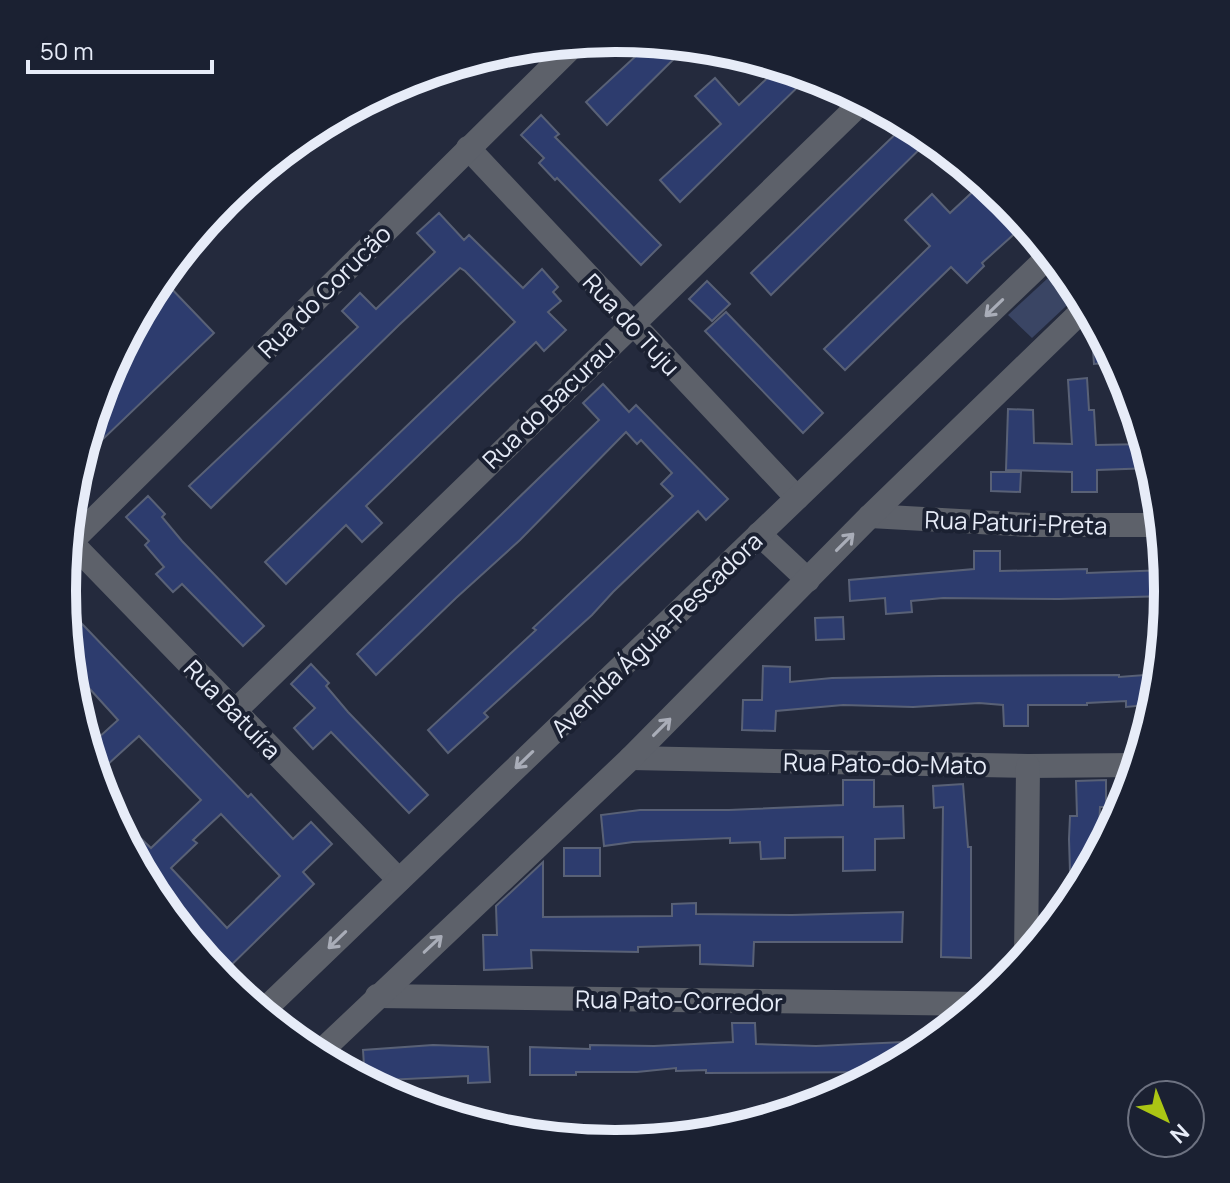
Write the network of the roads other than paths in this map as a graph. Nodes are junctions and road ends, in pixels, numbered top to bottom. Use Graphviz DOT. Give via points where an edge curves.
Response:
graph roads {
  1 [pos="564,55"];
  2 [pos="855,109"];
  3 [pos="468,148"];
  4 [pos="1042,262"];
  5 [pos="1078,315"];
  6 [pos="631,324"];
  7 [pos="797,498"];
  8 [pos="870,516"];
  9 [pos="1150,525"];
  10 [pos="79,529"];
  11 [pos="759,534"];
  12 [pos="78,548"];
  13 [pos="808,580"];
  14 [pos="235,711"];
  15 [pos="631,758"];
  16 [pos="1126,765"];
  17 [pos="1028,766"];
  18 [pos="399,880"];
  19 [pos="1026,941"];
  20 [pos="377,996"];
  21 [pos="963,1004"];
  22 [pos="269,1005"];
  23 [pos="326,1047"];
  1 -- 3 [label="street, Rua do Corucão"];
  2 -- 6 [label="street, Rua do Bacurau"];
  3 -- 6 [label="street, Rua do Tuju"];
  3 -- 10 [label="street, Rua do Corucão"];
  4 -- 7 [label="street, Avenida Águia-Pescadora, one-way"];
  5 -- 8 [label="street"];
  6 -- 7 [label="street, Rua do Tuju"];
  6 -- 14 [label="street, Rua do Bacurau"];
  7 -- 11 [label="street, Avenida Águia-Pescadora"];
  8 -- 9 [label="street, Rua Paturi-Preta"];
  13 -- 8 [label="street, one-way"];
  11 -- 13 [label="street"];
  11 -- 18 [label="street, Avenida Águia-Pescadora, one-way"];
  12 -- 14 [label="street, Rua Batuíra"];
  15 -- 13 [label="street, one-way"];
  14 -- 18 [label="street, Rua Batuíra"];
  15 -- 17 [label="street, Rua Pato-do-Mato"];
  20 -- 15 [label="street, one-way"];
  16 -- 17 [label="street, Rua Pato-do-Mato"];
  17 -- 19 [label="street"];
  18 -- 22 [label="street, Avenida Águia-Pescadora, one-way"];
  20 -- 21 [label="street, Rua Pato-Corredor"];
  20 -- 23 [label="street"];
}
